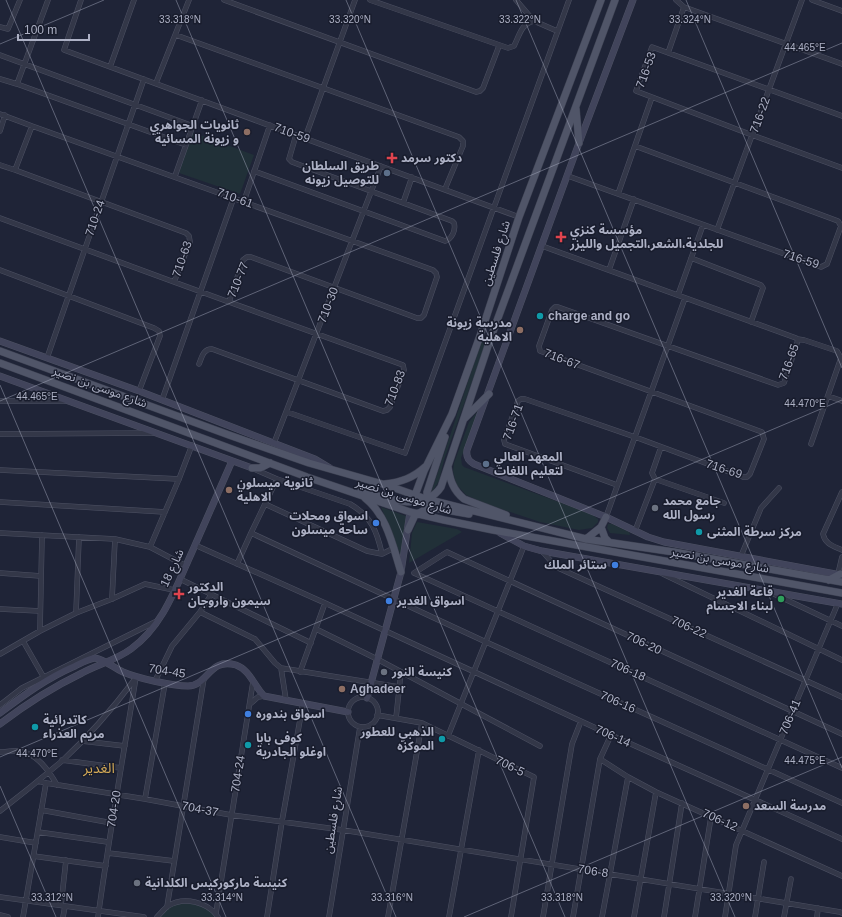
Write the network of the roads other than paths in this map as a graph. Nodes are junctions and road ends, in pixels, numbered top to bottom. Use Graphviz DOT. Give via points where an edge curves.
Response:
graph roads {
  1 [pos="20,0"];
  2 [pos="48,0"];
  3 [pos="81,0"];
  4 [pos="134,0"];
  5 [pos="189,0"];
  6 [pos="224,0"];
  7 [pos="355,0"];
  8 [pos="370,0"];
  9 [pos="516,0"];
  10 [pos="569,0"];
  11 [pos="633,0"];
  12 [pos="676,0"];
  13 [pos="802,0"];
  14 [pos="812,0"];
  15 [pos="601,1"];
  16 [pos="614,3"];
  17 [pos="684,7"];
  18 [pos="842,11"];
  19 [pos="534,21"];
  20 [pos="0,26"];
  21 [pos="557,31"];
  22 [pos="176,34"];
  23 [pos="340,42"];
  24 [pos="786,44"];
  25 [pos="499,46"];
  26 [pos="668,53"];
  27 [pos="0,55"];
  28 [pos="25,64"];
  29 [pos="842,64"];
  30 [pos="110,67"];
  31 [pos="0,79"];
  32 [pos="144,79"];
  33 [pos="156,83"];
  34 [pos="17,84"];
  35 [pos="324,88"];
  36 [pos="769,90"];
  37 [pos="652,97"];
  38 [pos="202,100"];
  39 [pos="135,105"];
  40 [pos="576,107"];
  41 [pos="2,114"];
  42 [pos="842,116"];
  43 [pos="128,124"];
  44 [pos="270,125"];
  45 [pos="32,126"];
  46 [pos="193,126"];
  47 [pos="0,131"];
  48 [pos="296,135"];
  49 [pos="752,136"];
  50 [pos="305,138"];
  51 [pos="579,143"];
  52 [pos="186,145"];
  53 [pos="635,146"];
  54 [pos="118,155"];
  55 [pos="0,165"];
  56 [pos="381,166"];
  57 [pos="842,168"];
  58 [pos="14,170"];
  59 [pos="254,171"];
  60 [pos="175,176"];
  61 [pos="568,176"];
  62 [pos="412,177"];
  63 [pos="734,183"];
  64 [pos="445,189"];
  65 [pos="372,191"];
  66 [pos="618,194"];
  67 [pos="234,197"];
  68 [pos="634,199"];
  69 [pos="244,201"];
  70 [pos="101,202"];
  71 [pos="403,203"];
  72 [pos="494,207"];
  73 [pos="363,212"];
  74 [pos="519,217"];
  75 [pos="0,218"];
  76 [pos="703,224"];
  77 [pos="717,230"];
  78 [pos="352,241"];
  79 [pos="542,246"];
  80 [pos="85,248"];
  81 [pos="691,258"];
  82 [pos="0,270"];
  83 [pos="609,270"];
  84 [pos="174,282"];
  85 [pos="334,288"];
  86 [pos="200,291"];
  87 [pos="678,295"];
  88 [pos="68,296"];
  89 [pos="685,298"];
  90 [pos="229,302"];
  91 [pos="751,322"];
  92 [pos="481,333"];
  93 [pos="316,334"];
  94 [pos="491,337"];
  95 [pos="797,339"];
  96 [pos="0,341"];
  97 [pos="667,346"];
  98 [pos="0,351"];
  99 [pos="841,354"];
  100 [pos="47,358"];
  101 [pos="0,363"];
  102 [pos="199,364"];
  103 [pos="0,376"];
  104 [pos="299,380"];
  105 [pos="139,391"];
  106 [pos="651,392"];
  107 [pos="489,394"];
  108 [pos="828,396"];
  109 [pos="162,400"];
  110 [pos="0,401"];
  111 [pos="71,401"];
  112 [pos="842,401"];
  113 [pos="286,412"];
  114 [pos="452,414"];
  115 [pos="462,420"];
  116 [pos="157,433"];
  117 [pos="0,434"];
  118 [pos="635,437"];
  119 [pos="274,443"];
  120 [pos="811,444"];
  121 [pos="192,445"];
  122 [pos="661,447"];
  123 [pos="232,460"];
  124 [pos="270,463"];
  125 [pos="447,464"];
  126 [pos="426,466"];
  127 [pos="252,468"];
  128 [pos="0,470"];
  129 [pos="335,470"];
  130 [pos="307,477"];
  131 [pos="655,478"];
  132 [pos="179,479"];
  133 [pos="277,479"];
  134 [pos="383,484"];
  135 [pos="617,485"];
  136 [pos="779,488"];
  137 [pos="842,492"];
  138 [pos="360,495"];
  139 [pos="414,498"];
  140 [pos="426,499"];
  141 [pos="0,502"];
  142 [pos="724,503"];
  143 [pos="265,504"];
  144 [pos="429,508"];
  145 [pos="165,512"];
  146 [pos="414,513"];
  147 [pos="606,517"];
  148 [pos="444,520"];
  149 [pos="534,525"];
  150 [pos="601,527"];
  151 [pos="408,530"];
  152 [pos="493,530"];
  153 [pos="635,531"];
  154 [pos="0,533"];
  155 [pos="251,533"];
  156 [pos="42,535"];
  157 [pos="79,536"];
  158 [pos="116,539"];
  159 [pos="586,539"];
  160 [pos="609,542"];
  161 [pos="195,545"];
  162 [pos="524,546"];
  163 [pos="150,547"];
  164 [pos="394,548"];
  165 [pos="842,550"];
  166 [pos="542,551"];
  167 [pos="382,554"];
  168 [pos="741,556"];
  169 [pos="842,557"];
  170 [pos="237,564"];
  171 [pos="186,566"];
  172 [pos="656,571"];
  173 [pos="401,572"];
  174 [pos="0,573"];
  175 [pos="414,573"];
  176 [pos="840,574"];
  177 [pos="41,576"];
  178 [pos="180,579"];
  179 [pos="829,580"];
  180 [pos="510,582"];
  181 [pos="842,582"];
  182 [pos="174,590"];
  183 [pos="769,591"];
  184 [pos="842,593"];
  185 [pos="211,595"];
  186 [pos="112,599"];
  187 [pos="394,599"];
  188 [pos="325,603"];
  189 [pos="840,603"];
  190 [pos="0,609"];
  191 [pos="40,611"];
  192 [pos="498,611"];
  193 [pos="200,612"];
  194 [pos="76,613"];
  195 [pos="159,620"];
  196 [pos="830,621"];
  197 [pos="842,626"];
  198 [pos="316,629"];
  199 [pos="40,631"];
  200 [pos="386,632"];
  201 [pos="23,641"];
  202 [pos="486,642"];
  203 [pos="311,643"];
  204 [pos="818,649"];
  205 [pos="0,654"];
  206 [pos="377,659"];
  207 [pos="842,660"];
  208 [pos="106,663"];
  209 [pos="281,668"];
  210 [pos="300,672"];
  211 [pos="401,672"];
  212 [pos="474,672"];
  213 [pos="43,676"];
  214 [pos="136,677"];
  215 [pos="204,678"];
  216 [pos="806,680"];
  217 [pos="155,681"];
  218 [pos="253,682"];
  219 [pos="165,683"];
  220 [pos="371,683"];
  221 [pos="34,685"];
  222 [pos="399,687"];
  223 [pos="264,696"];
  224 [pos="842,697"];
  225 [pos="367,698"];
  226 [pos="286,700"];
  227 [pos="303,703"];
  228 [pos="250,704"];
  229 [pos="461,704"];
  230 [pos="0,705"];
  231 [pos="793,710"];
  232 [pos="348,712"];
  233 [pos="0,713"];
  234 [pos="377,715"];
  235 [pos="396,718"];
  236 [pos="581,721"];
  237 [pos="422,723"];
  238 [pos="0,724"];
  239 [pos="360,727"];
  240 [pos="842,734"];
  241 [pos="612,735"];
  242 [pos="448,736"];
  243 [pos="780,739"];
  244 [pos="82,741"];
  245 [pos="125,746"];
  246 [pos="540,746"];
  247 [pos="478,750"];
  248 [pos="0,752"];
  249 [pos="600,759"];
  250 [pos="62,760"];
  251 [pos="121,768"];
  252 [pos="842,768"];
  253 [pos="768,769"];
  254 [pos="49,771"];
  255 [pos="628,777"];
  256 [pos="38,781"];
  257 [pos="46,783"];
  258 [pos="57,785"];
  259 [pos="656,792"];
  260 [pos="116,794"];
  261 [pos="146,799"];
  262 [pos="755,800"];
  263 [pos="842,803"];
  264 [pos="682,804"];
  265 [pos="184,806"];
  266 [pos="41,810"];
  267 [pos="0,811"];
  268 [pos="231,815"];
  269 [pos="711,817"];
  270 [pos="282,821"];
  271 [pos="112,823"];
  272 [pos="343,830"];
  273 [pos="742,830"];
  274 [pos="38,832"];
  275 [pos="0,836"];
  276 [pos="402,839"];
  277 [pos="842,839"];
  278 [pos="108,842"];
  279 [pos="36,843"];
  280 [pos="461,849"];
  281 [pos="108,853"];
  282 [pos="33,856"];
  283 [pos="521,859"];
  284 [pos="66,860"];
  285 [pos="174,861"];
  286 [pos="764,862"];
  287 [pos="552,864"];
  288 [pos="106,866"];
  289 [pos="582,869"];
  290 [pos="610,874"];
  291 [pos="842,876"];
  292 [pos="640,879"];
  293 [pos="791,879"];
  294 [pos="669,883"];
  295 [pos="700,888"];
  296 [pos="728,893"];
  297 [pos="0,897"];
  298 [pos="758,898"];
  299 [pos="26,900"];
  300 [pos="787,903"];
  301 [pos="63,906"];
  302 [pos="167,907"];
  303 [pos="818,908"];
  304 [pos="99,910"];
  305 [pos="842,913"];
  306 [pos="0,915"];
  307 [pos="217,915"];
  308 [pos="8,917"];
  309 [pos="23,917"];
  310 [pos="63,917"];
  311 [pos="98,917"];
  312 [pos="144,917"];
  313 [pos="157,917"];
  314 [pos="267,917"];
  315 [pos="329,917"];
  316 [pos="388,917"];
  317 [pos="450,917"];
  318 [pos="511,917"];
  319 [pos="543,917"];
  320 [pos="573,917"];
  321 [pos="602,917"];
  322 [pos="634,917"];
  323 [pos="664,917"];
  324 [pos="695,917"];
  325 [pos="725,917"];
  326 [pos="755,917"];
  327 [pos="784,917"];
  328 [pos="817,917"];
  1 -- 20 [label="street" via="8,30"];
  2 -- 28 [label="street"];
  3 -- 30 [label="street, 710-59" via="64,50"];
  4 -- 30 [label="street"];
  5 -- 22 [label="street"];
  6 -- 23 [label="street"];
  7 -- 23 [label="street"];
  8 -- 25 [label="street"];
  9 -- 19 [label="street"];
  10 -- 21 [label="street"];
  11 -- 51 [label="street"];
  12 -- 17 [label="street"];
  13 -- 24 [label="street, 716-22"];
  14 -- 18 [label="street"];
  15 -- 16 [label="main road"];
  15 -- 74 [label="main road, شارع فلسطين"];
  16 -- 40 [label="main road, شارع فلسطين"];
  17 -- 24 [label="street"];
  17 -- 26 [label="street"];
  19 -- 21 [label="street"];
  19 -- 25 [label="street" via="524,26 514,46"];
  21 -- 72 [label="street"];
  22 -- 33 [label="street"];
  22 -- 35 [label="street"];
  23 -- 25 [label="street" via="476,92 483,88"];
  23 -- 35 [label="street"];
  24 -- 29 [label="street"];
  24 -- 36 [label="street, 716-22"];
  26 -- 36 [label="street, 716-53"];
  26 -- 37 [label="street, 716-53" via="652,47 636,90"];
  27 -- 28 [label="street"];
  28 -- 34 [label="street"];
  28 -- 39 [label="street"];
  30 -- 32 [label="street, 710-59"];
  31 -- 34 [label="street"];
  32 -- 33 [label="street, 710-59"];
  32 -- 39 [label="street, 710-24"];
  33 -- 38 [label="street, 710-59"];
  34 -- 43 [label="street"];
  35 -- 50 [label="street"];
  35 -- 64 [label="street" via="459,137 463,141 463,146"];
  36 -- 42 [label="street, 716-53"];
  36 -- 49 [label="street, 716-22"];
  37 -- 49 [label="street, 716-53"];
  37 -- 53 [label="street"];
  38 -- 44 [label="street, 710-59"];
  38 -- 46 [label="street"];
  39 -- 43 [label="street, 710-24"];
  39 -- 46 [label="street"];
  40 -- 51 [label="main road"];
  40 -- 94 [label="main road, شارع فلسطين"];
  41 -- 45 [label="street, 710-61"];
  41 -- 47 [label="street"];
  43 -- 52 [label="street"];
  43 -- 54 [label="street, 710-24"];
  44 -- 48 [label="street, 710-59"];
  44 -- 59 [label="street"];
  45 -- 54 [label="street, 710-61"];
  45 -- 58 [label="street"];
  46 -- 52 [label="street"];
  48 -- 50 [label="street, 710-59"];
  48 -- 65 [label="street" via="289,159 292,162"];
  49 -- 57 [label="street, 716-53"];
  49 -- 63 [label="street, 716-22"];
  50 -- 56 [label="street, 710-59"];
  51 -- 61 [label="street"];
  52 -- 60 [label="street"];
  53 -- 63 [label="street"];
  53 -- 66 [label="street"];
  54 -- 60 [label="street, 710-61"];
  54 -- 70 [label="street, 710-24"];
  55 -- 58 [label="street"];
  56 -- 62 [label="street, 710-59"];
  56 -- 65 [label="street, 710-30"];
  58 -- 70 [label="street"];
  59 -- 69 [label="street"];
  59 -- 73 [label="street"];
  60 -- 67 [label="street, 710-61"];
  61 -- 66 [label="street"];
  61 -- 79 [label="street"];
  62 -- 64 [label="street, 710-59"];
  62 -- 71 [label="street"];
  63 -- 77 [label="street, 716-22"];
  63 -- 77 [label="street, 716-59" via="838,221 841,226 827,264 821,267"];
  64 -- 72 [label="street, 710-59"];
  65 -- 71 [label="street"];
  65 -- 73 [label="street, 710-30"];
  66 -- 68 [label="street"];
  67 -- 69 [label="street, 710-61"];
  67 -- 86 [label="street"];
  68 -- 76 [label="street"];
  68 -- 83 [label="street"];
  69 -- 78 [label="street, 710-61"];
  70 -- 80 [label="street, 710-24"];
  70 -- 84 [label="street, 710-63" via="189,236 190,242"];
  71 -- 73 [label="street" via="452,221 455,227 452,236 448,241 444,241"];
  72 -- 74 [label="street, 710-59"];
  72 -- 113 [label="street" via="405,453"];
  73 -- 78 [label="street, 710-30"];
  74 -- 92 [label="main road, شارع فلسطين"];
  75 -- 80 [label="street, 710-63"];
  76 -- 77 [label="street"];
  76 -- 81 [label="street"];
  78 -- 85 [label="street, 710-30"];
  78 -- 85 [label="street, 710-61" via="436,273 437,278 424,314 417,318"];
  79 -- 83 [label="street, 716-65"];
  79 -- 107 [label="street"];
  80 -- 84 [label="street, 710-63"];
  80 -- 88 [label="street, 710-24"];
  81 -- 87 [label="street"];
  81 -- 91 [label="street" via="761,284 763,288"];
  82 -- 88 [label="street"];
  83 -- 87 [label="street, 716-65"];
  84 -- 86 [label="street"];
  85 -- 90 [label="street, 710-77" via="247,257 243,260"];
  85 -- 93 [label="street, 710-30"];
  86 -- 90 [label="street"];
  86 -- 109 [label="street"];
  87 -- 89 [label="street, 716-65"];
  88 -- 100 [label="street, 710-24"];
  88 -- 105 [label="street" via="158,331 160,336"];
  89 -- 91 [label="street, 716-65"];
  89 -- 97 [label="street"];
  90 -- 93 [label="street, 710-77"];
  91 -- 95 [label="street, 716-65"];
  92 -- 94 [label="main road"];
  92 -- 114 [label="main road, شارع فلسطين"];
  93 -- 104 [label="street, 710-30"];
  93 -- 104 [label="street, 710-83" via="404,365 404,370 390,407 383,411"];
  94 -- 115 [label="main road, شارع فلسطين"];
  95 -- 97 [label="street, 716-65" via="784,383 778,385"];
  95 -- 99 [label="street"];
  96 -- 100 [label="street"];
  97 -- 106 [label="street"];
  97 -- 106 [label="street, 716-67" via="558,307 552,310 539,346 540,351"];
  98 -- 129 [label="main road, شارع موسى بن نصير" via="229,435"];
  99 -- 108 [label="street" via="841,362"];
  100 -- 105 [label="street"];
  101 -- 124 [label="main road, شارع موسى بن نصير"];
  102 -- 104 [label="street" via="204,351 212,349"];
  103 -- 111 [label="street"];
  104 -- 113 [label="street, 710-30"];
  105 -- 109 [label="street"];
  106 -- 118 [label="street"];
  106 -- 122 [label="street, 716-69" via="762,432 764,439 747,477"];
  107 -- 115 [label="main road"];
  107 -- 147 [label="street" via="467,450 468,460"];
  108 -- 112 [label="street"];
  108 -- 120 [label="street"];
  109 -- 119 [label="street"];
  110 -- 111 [label="street"];
  111 -- 116 [label="street"];
  113 -- 119 [label="street, 710-30"];
  114 -- 126 [label="main road, شارع فلسطين"];
  114 -- 140 [label="main road"];
  115 -- 125 [label="main road, شارع فلسطين"];
  116 -- 117 [label="street"];
  116 -- 121 [label="street"];
  118 -- 122 [label="street, 716-69"];
  118 -- 135 [label="street"];
  118 -- 135 [label="street, 716-71" via="525,399 518,401 504,440 505,444"];
  119 -- 129 [label="street"];
  121 -- 123 [label="street"];
  121 -- 132 [label="street"];
  122 -- 131 [label="street" via="652,473"];
  123 -- 127 [label="street"];
  123 -- 161 [label="street, شارع 18"];
  124 -- 127 [label="main road" via="260,468"];
  124 -- 130 [label="main road, شارع موسى بن نصير"];
  125 -- 140 [label="main road, شارع فلسطين" via="441,487 433,496"];
  125 -- 149 [label="main road" via="452,483 464,499"];
  126 -- 134 [label="main road" via="406,479"];
  126 -- 139 [label="main road, شارع فلسطين"];
  127 -- 133 [label="street"];
  128 -- 132 [label="street"];
  129 -- 134 [label="main road, شارع موسى بن نصير"];
  130 -- 138 [label="main road, شارع موسى بن نصير"];
  130 -- 139 [label="main road" via="404,501"];
  131 -- 142 [label="street"];
  131 -- 153 [label="street"];
  132 -- 145 [label="street"];
  133 -- 143 [label="street"];
  133 -- 167 [label="street" via="350,504 360,510 378,537"];
  134 -- 139 [label="main road, شارع موسى بن نصير"];
  135 -- 147 [label="street"];
  136 -- 168 [label="street" via="761,508"];
  137 -- 165 [label="street" via="823,534 828,544"];
  138 -- 146 [label="main road, شارع موسى بن نصير"];
  138 -- 164 [label="main road" via="375,506"];
  139 -- 140 [label="main road, شارع موسى بن نصير"];
  139 -- 146 [label="main road, شارع فلسطين"];
  140 -- 144 [label="main road"];
  140 -- 149 [label="main road, شارع موسى بن نصير"];
  141 -- 145 [label="street"];
  143 -- 155 [label="street"];
  143 -- 167 [label="street" via="367,551"];
  144 -- 146 [label="main road"];
  144 -- 148 [label="main road"];
  144 -- 149 [label="main road"];
  145 -- 163 [label="street"];
  146 -- 148 [label="main road, شارع موسى بن نصير"];
  146 -- 151 [label="main road"];
  147 -- 150 [label="main road"];
  147 -- 153 [label="street"];
  148 -- 152 [label="main road, شارع موسى بن نصير"];
  149 -- 159 [label="main road, شارع موسى بن نصير"];
  150 -- 159 [label="main road"];
  150 -- 160 [label="main road"];
  151 -- 173 [label="street"];
  152 -- 162 [label="street"];
  152 -- 184 [label="main road, شارع موسى بن نصير"];
  153 -- 168 [label="street" via="664,542"];
  154 -- 156 [label="street"];
  155 -- 170 [label="street"];
  155 -- 187 [label="street, 706-16"];
  156 -- 157 [label="street"];
  156 -- 177 [label="street"];
  157 -- 158 [label="street"];
  157 -- 194 [label="street"];
  158 -- 163 [label="street"];
  158 -- 186 [label="street"];
  159 -- 160 [label="main road, شارع موسى بن نصير"];
  160 -- 179 [label="main road, شارع موسى بن نصير"];
  161 -- 170 [label="street, 706-14"];
  161 -- 171 [label="street, شارع 18"];
  162 -- 166 [label="street"];
  162 -- 180 [label="street"];
  163 -- 171 [label="street"];
  164 -- 167 [label="street"];
  164 -- 173 [label="main road"];
  166 -- 172 [label="street"];
  166 -- 216 [label="street, 706-22" via="556,567"];
  168 -- 176 [label="street"];
  169 -- 176 [label="street"];
  170 -- 188 [label="street, 706-14"];
  171 -- 178 [label="street, شارع 18"];
  172 -- 183 [label="street"];
  172 -- 204 [label="street"];
  173 -- 187 [label="street"];
  174 -- 177 [label="street"];
  175 -- 180 [label="street, 706-20" via="447,552"];
  175 -- 192 [label="street, 706-18"];
  176 -- 179 [label="main road"];
  177 -- 191 [label="street"];
  178 -- 182 [label="street, شارع 18"];
  178 -- 185 [label="street"];
  179 -- 181 [label="main road, شارع موسى بن نصير"];
  180 -- 192 [label="street"];
  180 -- 231 [label="street, 706-20"];
  182 -- 186 [label="street" via="145,584"];
  182 -- 195 [label="street, شارع 18"];
  183 -- 189 [label="street"];
  183 -- 196 [label="street"];
  185 -- 193 [label="street"];
  185 -- 203 [label="street"];
  186 -- 194 [label="street"];
  187 -- 200 [label="street"];
  187 -- 202 [label="street, 706-16"];
  188 -- 198 [label="street"];
  188 -- 200 [label="street, 706-14"];
  189 -- 196 [label="street, 706-41"];
  190 -- 191 [label="street"];
  191 -- 199 [label="street"];
  192 -- 202 [label="street"];
  192 -- 243 [label="street, 706-18"];
  193 -- 209 [label="street" via="255,639"];
  193 -- 217 [label="street" via="172,646"];
  194 -- 199 [label="street"];
  195 -- 208 [label="street, شارع 18" via="138,644"];
  195 -- 213 [label="street"];
  196 -- 197 [label="street"];
  196 -- 204 [label="street, 706-41"];
  198 -- 203 [label="street"];
  198 -- 206 [label="street"];
  199 -- 201 [label="street"];
  200 -- 206 [label="street"];
  200 -- 212 [label="street, 706-14"];
  201 -- 205 [label="street"];
  201 -- 213 [label="street"];
  202 -- 212 [label="street"];
  202 -- 253 [label="street, 706-16"];
  203 -- 210 [label="street"];
  204 -- 207 [label="street"];
  204 -- 216 [label="street, 706-41"];
  206 -- 211 [label="street"];
  206 -- 220 [label="street"];
  208 -- 214 [label="street, 704-45"];
  208 -- 221 [label="street" via="97,658 88,660"];
  208 -- 238 [label="street, شارع 18" via="58,685"];
  209 -- 210 [label="street"];
  209 -- 226 [label="street"];
  210 -- 220 [label="street"];
  211 -- 222 [label="street"];
  211 -- 229 [label="street"];
  212 -- 229 [label="street"];
  212 -- 236 [label="street, 706-14"];
  213 -- 221 [label="street"];
  214 -- 217 [label="street, 704-45"];
  214 -- 244 [label="street" via="110,712"];
  214 -- 245 [label="street, 704-20"];
  215 -- 218 [label="street, 704-45" via="213,668 230,664 242,668"];
  215 -- 219 [label="street, 704-45" via="196,685 190,686"];
  215 -- 265 [label="street"];
  216 -- 224 [label="street, 706-22"];
  216 -- 231 [label="street, 706-41"];
  217 -- 219 [label="street, 704-45"];
  218 -- 223 [label="street, 704-45"];
  218 -- 228 [label="street, 704-24"];
  219 -- 261 [label="street"];
  220 -- 222 [label="street"];
  220 -- 225 [label="street"];
  221 -- 230 [label="street" via="22,688"];
  221 -- 233 [label="street"];
  222 -- 235 [label="street"];
  223 -- 226 [label="street"];
  223 -- 228 [label="street" via="258,697"];
  225 -- 232 [label="street" via="353,701"];
  225 -- 234 [label="street" via="376,705"];
  226 -- 227 [label="street"];
  227 -- 232 [label="street"];
  227 -- 270 [label="street"];
  228 -- 268 [label="street, 704-24"];
  229 -- 242 [label="street"];
  229 -- 246 [label="street"];
  231 -- 240 [label="street, 706-20"];
  231 -- 243 [label="street, 706-41"];
  232 -- 239 [label="street" via="352,722"];
  234 -- 235 [label="street, 706-5"];
  234 -- 239 [label="street" via="371,725"];
  235 -- 237 [label="street, 706-5"];
  236 -- 241 [label="street, 706-14"];
  236 -- 287 [label="street" via="572,744"];
  237 -- 242 [label="street, 706-5"];
  237 -- 276 [label="street"];
  239 -- 272 [label="street, شارع فلسطين"];
  241 -- 249 [label="street"];
  241 -- 262 [label="street, 706-14"];
  242 -- 247 [label="street, 706-5"];
  243 -- 252 [label="street, 706-18"];
  243 -- 253 [label="street, 706-41"];
  244 -- 245 [label="street"];
  244 -- 250 [label="street"];
  245 -- 251 [label="street, 704-20"];
  247 -- 280 [label="street"];
  247 -- 283 [label="street, 706-5" via="534,777"];
  248 -- 254 [label="street" via="22,751"];
  249 -- 255 [label="street, 706-12"];
  249 -- 289 [label="street"];
  250 -- 251 [label="street"];
  250 -- 254 [label="street"];
  251 -- 260 [label="street, 704-20"];
  253 -- 262 [label="street, 706-41"];
  253 -- 263 [label="street, 706-16"];
  254 -- 256 [label="street"];
  254 -- 258 [label="street"];
  255 -- 259 [label="street, 706-12"];
  255 -- 290 [label="street"];
  256 -- 257 [label="street, 704-37"];
  256 -- 267 [label="street"];
  257 -- 258 [label="street, 704-37"];
  257 -- 266 [label="street"];
  258 -- 260 [label="street, 704-37"];
  259 -- 264 [label="street, 706-12"];
  259 -- 292 [label="street"];
  260 -- 261 [label="street, 704-37"];
  260 -- 271 [label="street, 704-20"];
  261 -- 265 [label="street, 704-37"];
  262 -- 273 [label="street, 706-41"];
  262 -- 277 [label="street, 706-14"];
  264 -- 269 [label="street, 706-12"];
  264 -- 294 [label="street"];
  265 -- 268 [label="street, 704-37"];
  265 -- 285 [label="street"];
  266 -- 271 [label="street"];
  266 -- 274 [label="street"];
  268 -- 270 [label="street, 704-37"];
  268 -- 307 [label="street, 704-24"];
  269 -- 273 [label="street, 706-12"];
  269 -- 295 [label="street"];
  270 -- 272 [label="street, 704-37"];
  270 -- 314 [label="street"];
  271 -- 278 [label="street, 704-20"];
  272 -- 276 [label="street, 706-8"];
  272 -- 315 [label="street, شارع فلسطين"];
  273 -- 291 [label="street, 706-12"];
  273 -- 296 [label="street, 706-41" via="736,845"];
  274 -- 278 [label="street"];
  274 -- 279 [label="street"];
  275 -- 279 [label="street"];
  276 -- 280 [label="street, 706-8"];
  276 -- 316 [label="street"];
  278 -- 281 [label="street, 704-20"];
  279 -- 282 [label="street"];
  280 -- 283 [label="street, 706-8"];
  280 -- 317 [label="street"];
  281 -- 285 [label="street"];
  281 -- 288 [label="street, 704-20"];
  282 -- 284 [label="street"];
  282 -- 299 [label="street"];
  283 -- 287 [label="street, 706-8"];
  283 -- 318 [label="street, 706-5"];
  284 -- 288 [label="street"];
  284 -- 301 [label="street"];
  285 -- 302 [label="street"];
  286 -- 298 [label="street"];
  287 -- 289 [label="street, 706-8"];
  287 -- 319 [label="street"];
  288 -- 304 [label="street, 704-20"];
  289 -- 290 [label="street, 706-8"];
  289 -- 320 [label="street"];
  290 -- 292 [label="street, 706-8"];
  290 -- 321 [label="street"];
  292 -- 294 [label="street, 706-8"];
  292 -- 322 [label="street"];
  293 -- 300 [label="street"];
  294 -- 295 [label="street, 706-8"];
  294 -- 323 [label="street"];
  295 -- 296 [label="street, 706-8"];
  295 -- 324 [label="street"];
  296 -- 298 [label="street, 706-8"];
  296 -- 325 [label="street, 706-41"];
  297 -- 299 [label="street"];
  298 -- 300 [label="street, 706-8"];
  298 -- 326 [label="street"];
  299 -- 301 [label="street"];
  299 -- 309 [label="street"];
  300 -- 303 [label="street, 706-8"];
  300 -- 327 [label="street"];
  301 -- 304 [label="street"];
  301 -- 310 [label="street"];
  302 -- 307 [label="street" via="185,900 202,903"];
  302 -- 313 [label="street"];
  303 -- 305 [label="street, 706-8"];
  303 -- 328 [label="street"];
  304 -- 311 [label="street, 704-20"];
  304 -- 312 [label="street"];
  306 -- 308 [label="street"];
}
